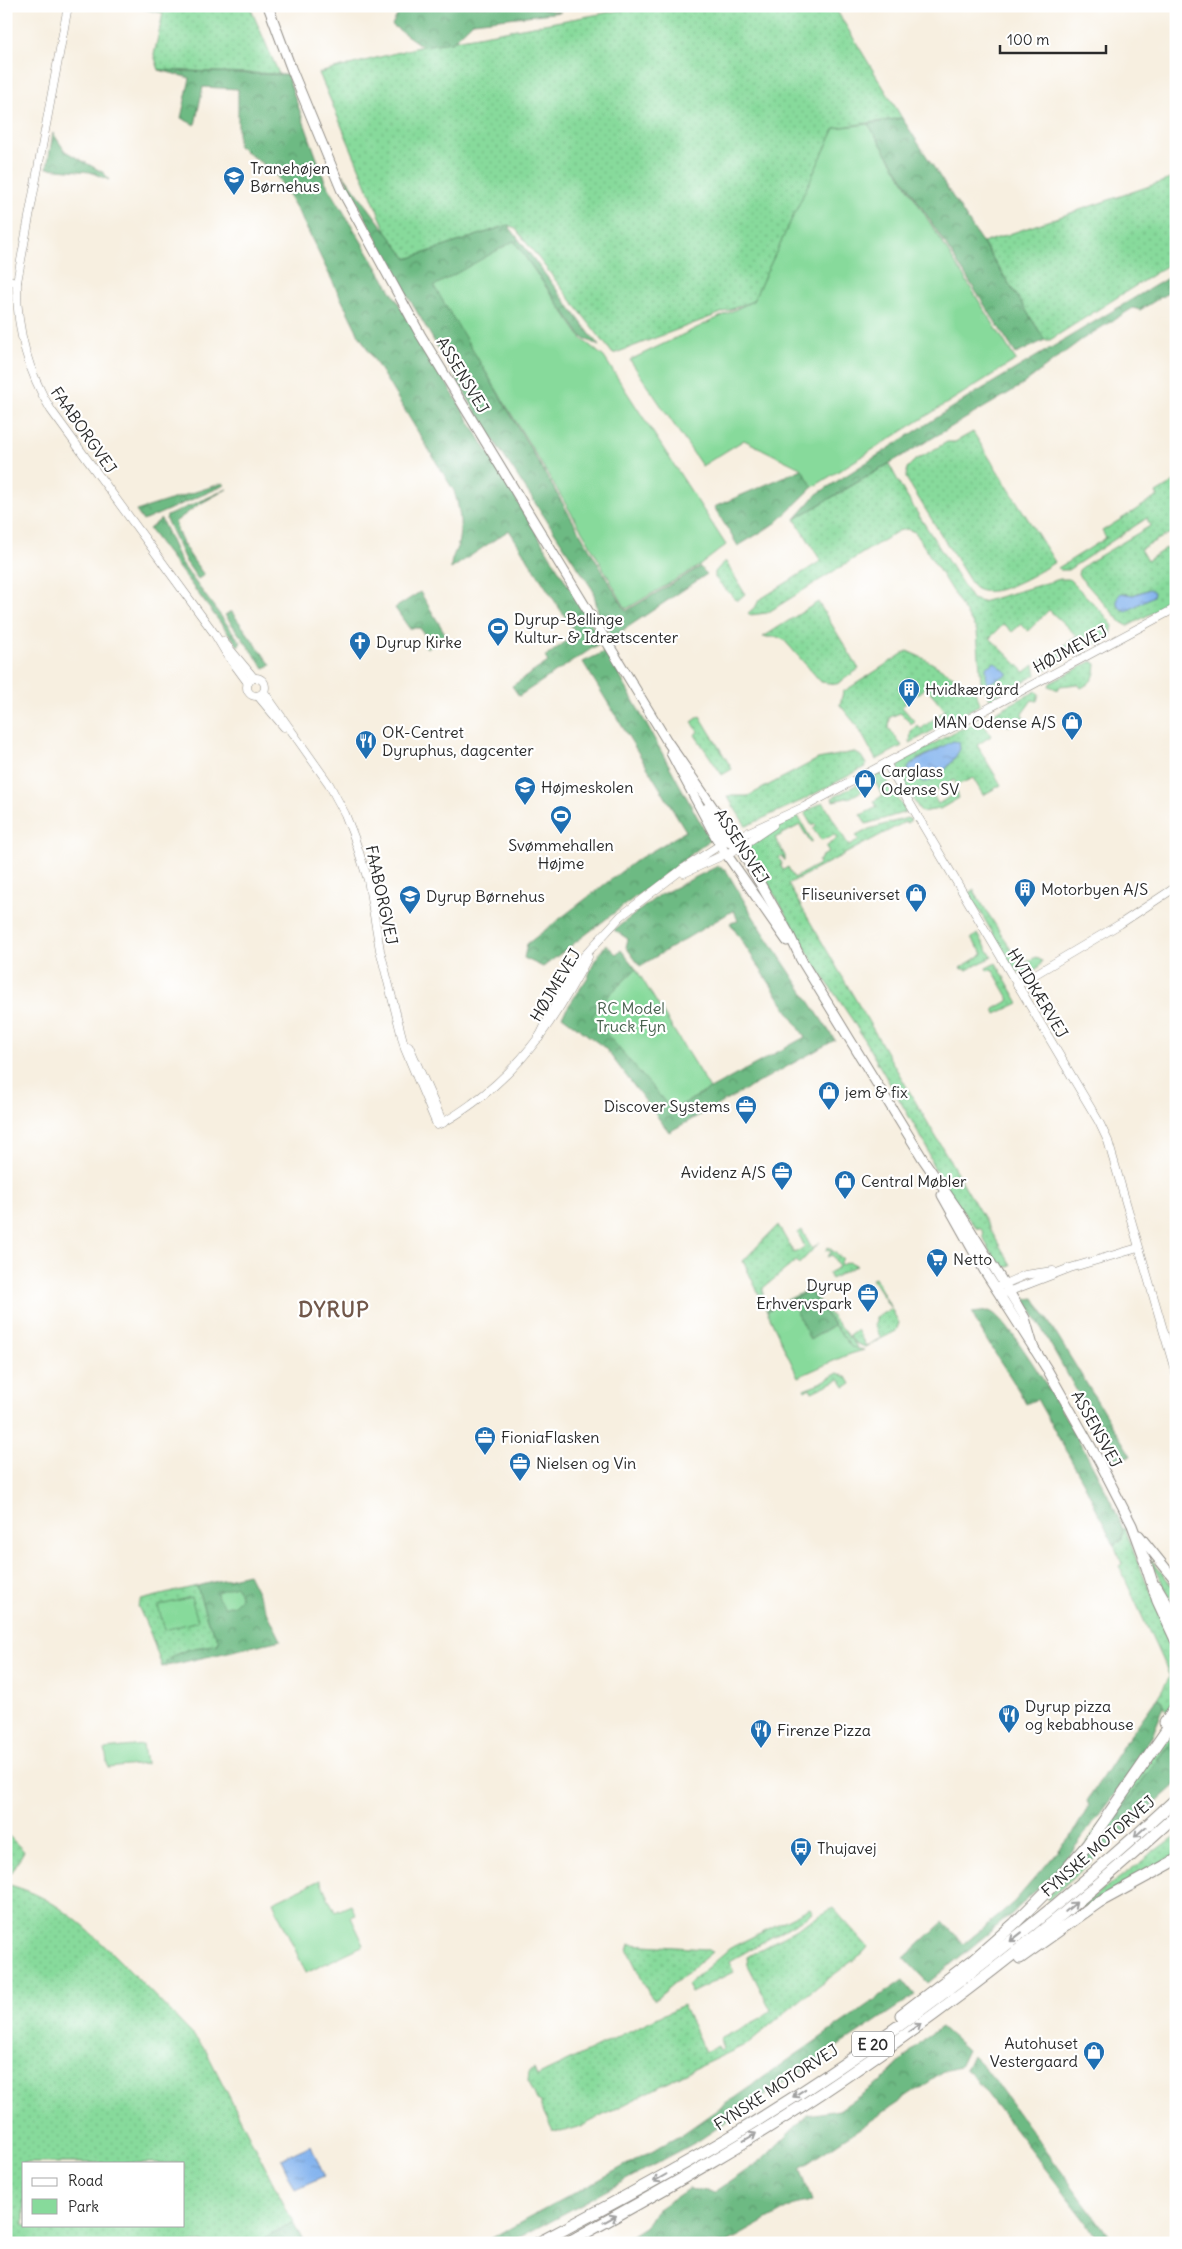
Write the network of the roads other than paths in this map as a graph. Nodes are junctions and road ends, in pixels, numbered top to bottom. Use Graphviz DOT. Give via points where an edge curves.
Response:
graph roads {
  1 [pos="68,6"];
  2 [pos="268,6"];
  3 [pos="6,280"];
  4 [pos="17,282"];
  5 [pos="1176,608"];
  6 [pos="251,680"];
  7 [pos="261,694"];
  8 [pos="668,745"];
  9 [pos="886,763"];
  10 [pos="791,813"];
  11 [pos="727,841"];
  12 [pos="732,851"];
  13 [pos="674,876"];
  14 [pos="1176,887"];
  15 [pos="802,962"];
  16 [pos="1017,985"];
  17 [pos="439,1121"];
  18 [pos="923,1159"];
  19 [pos="1138,1248"];
  20 [pos="1007,1288"];
  21 [pos="997,1292"];
  22 [pos="1034,1349"];
  23 [pos="1176,1374"];
  24 [pos="1132,1525"];
  25 [pos="1144,1558"];
  26 [pos="1176,1581"];
  27 [pos="1176,1618"];
  28 [pos="1176,1640"];
  29 [pos="1176,1706"];
  30 [pos="1176,1717"];
  31 [pos="1176,1799"];
  32 [pos="1110,1814"];
  33 [pos="1176,1815"];
  34 [pos="1176,1860"];
  35 [pos="1176,1866"];
  36 [pos="1144,1878"];
  37 [pos="952,2002"];
  38 [pos="822,2078"];
  39 [pos="538,2243"];
  40 [pos="567,2243"];
  1 -- 4 [label="street, FAABORGVEJ"];
  2 -- 8 [label="main road, ASSENSVEJ" via="341,189 420,334"];
  3 -- 4 [label="street"];
  4 -- 6 [label="street, FAABORGVEJ" via="20,332 28,364 42,395 226,653"];
  5 -- 9 [label="street, HØJMEVEJ"];
  6 -- 7 [label="street" via="247,688 249,693"];
  6 -- 7 [label="street" via="259,678 264,682"];
  7 -- 17 [label="street, FAABORGVEJ" via="329,784 345,814 361,853 388,987 405,1049"];
  8 -- 11 [label="main road, ASSENSVEJ"];
  8 -- 11 [label="main road, ASSENSVEJ" via="672,758"];
  9 -- 10 [label="street, HØJMEVEJ"];
  9 -- 16 [label="street, HVIDKÆRVEJ"];
  10 -- 11 [label="street, HØJMEVEJ"];
  10 -- 12 [label="street, HØJMEVEJ"];
  11 -- 12 [label="main road"];
  11 -- 12 [label="main road, ASSENSVEJ"];
  11 -- 13 [label="street, HØJMEVEJ"];
  12 -- 13 [label="street, HØJMEVEJ"];
  12 -- 15 [label="main road, ASSENSVEJ"];
  12 -- 15 [label="main road, ASSENSVEJ" via="788,932"];
  13 -- 17 [label="street, HØJMEVEJ" via="637,902 577,964 539,1038 514,1068 477,1100"];
  14 -- 16 [label="street"];
  15 -- 18 [label="main road, ASSENSVEJ"];
  16 -- 19 [label="street, HVIDKÆRVEJ" via="1108,1141"];
  18 -- 20 [label="main road, ASSENSVEJ"];
  18 -- 21 [label="main road, ASSENSVEJ"];
  19 -- 20 [label="street"];
  19 -- 23 [label="street, HVIDKÆRVEJ"];
  20 -- 21 [label="street"];
  20 -- 22 [label="main road, ASSENSVEJ" via="1025,1318"];
  21 -- 22 [label="main road, ASSENSVEJ"];
  22 -- 24 [label="main road, ASSENSVEJ"];
  24 -- 25 [label="main road, ASSENSVEJ"];
  24 -- 26 [label="main road, ASSENSVEJ"];
  25 -- 27 [label="main road, ASSENSVEJ"];
  25 -- 28 [label="highway" via="1158,1601"];
  29 -- 32 [label="highway"];
  30 -- 32 [label="highway"];
  31 -- 38 [label="highway, FYNSKE MOTORVEJ / E 20, one-way" via="1094,1873 995,1954"];
  32 -- 38 [label="highway" via="1052,1886 1015,1923 972,1961"];
  37 -- 33 [label="highway, FYNSKE MOTORVEJ / E 20, one-way" via="1053,1923"];
  34 -- 36 [label="highway"];
  35 -- 36 [label="highway"];
  36 -- 37 [label="highway" via="1099,1902 997,1976"];
  40 -- 37 [label="highway, FYNSKE MOTORVEJ / E 20, one-way" via="779,2120"];
  38 -- 39 [label="highway, FYNSKE MOTORVEJ / E 20, one-way" via="663,2176"];
}
